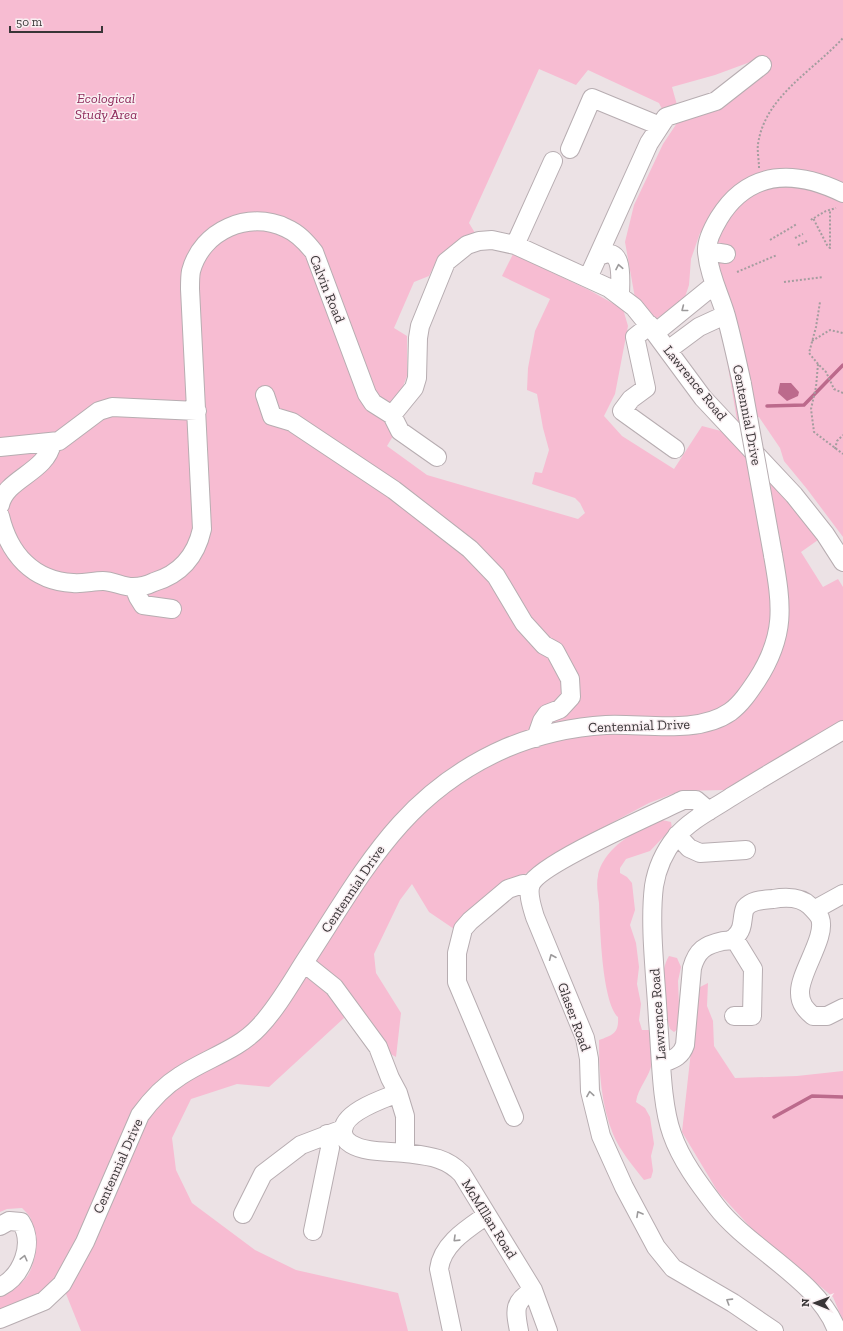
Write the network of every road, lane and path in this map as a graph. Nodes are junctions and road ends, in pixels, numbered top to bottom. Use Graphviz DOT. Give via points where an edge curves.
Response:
graph roads {
  1 [pos="843,38"];
  2 [pos="762,65"];
  3 [pos="660,126"];
  4 [pos="570,149"];
  5 [pos="553,161"];
  6 [pos="761,181"];
  7 [pos="840,200"];
  8 [pos="830,210"];
  9 [pos="814,218"];
  10 [pos="811,220"];
  11 [pos="798,224"];
  12 [pos="803,234"];
  13 [pos="795,238"];
  14 [pos="770,240"];
  15 [pos="807,241"];
  16 [pos="515,245"];
  17 [pos="798,245"];
  18 [pos="707,251"];
  19 [pos="726,254"];
  20 [pos="777,255"];
  21 [pos="599,256"];
  22 [pos="737,272"];
  23 [pos="823,277"];
  24 [pos="588,278"];
  25 [pos="784,282"];
  26 [pos="714,285"];
  27 [pos="620,295"];
  28 [pos="820,302"];
  29 [pos="726,315"];
  30 [pos="652,329"];
  31 [pos="843,333"];
  32 [pos="812,341"];
  33 [pos="668,350"];
  34 [pos="818,364"];
  35 [pos="843,393"];
  36 [pos="265,395"];
  37 [pos="197,411"];
  38 [pos="392,415"];
  39 [pos="843,435"];
  40 [pos="52,443"];
  41 [pos="0,446"];
  42 [pos="675,449"];
  43 [pos="835,449"];
  44 [pos="843,454"];
  45 [pos="437,457"];
  46 [pos="0,505"];
  47 [pos="0,516"];
  48 [pos="843,562"];
  49 [pos="134,587"];
  50 [pos="172,609"];
  51 [pos="843,730"];
  52 [pos="536,738"];
  53 [pos="710,811"];
  54 [pos="677,835"];
  55 [pos="746,850"];
  56 [pos="530,885"];
  57 [pos="843,894"];
  58 [pos="814,910"];
  59 [pos="734,938"];
  60 [pos="304,963"];
  61 [pos="843,1008"];
  62 [pos="734,1016"];
  63 [pos="661,1064"];
  64 [pos="398,1094"];
  65 [pos="514,1117"];
  66 [pos="335,1132"];
  67 [pos="405,1153"];
  68 [pos="243,1214"];
  69 [pos="487,1215"];
  70 [pos="0,1226"];
  71 [pos="314,1231"];
  72 [pos="0,1287"];
  73 [pos="533,1290"];
  74 [pos="0,1320"];
  75 [pos="764,1329"];
  76 [pos="452,1331"];
  77 [pos="520,1331"];
  78 [pos="548,1331"];
  79 [pos="837,1331"];
  1 -- 6 [label="path" via="776,102 760,132 758,145"];
  2 -- 3 [label="street" via="716,101 666,117"];
  3 -- 4 [label="street" via="592,98"];
  3 -- 21 [label="street" via="640,162"];
  5 -- 16 [label="street"];
  6 -- 7 [label="street, Centennial Drive" via="776,178 806,179 824,184"];
  6 -- 18 [label="street, Centennial Drive" via="747,188 727,206 709,237"];
  7 -- 8 [label="path"];
  8 -- 9 [label="path"];
  8 -- 9 [label="path" via="830,248"];
  9 -- 10 [label="path"];
  11 -- 14 [label="path"];
  12 -- 13 [label="path"];
  15 -- 17 [label="path"];
  16 -- 24 [label="street"];
  16 -- 38 [label="street" via="492,240 479,241 467,245 446,262 420,326 417,378 414,388"];
  18 -- 19 [label="street"];
  18 -- 26 [label="street, Centennial Drive"];
  20 -- 22 [label="path"];
  21 -- 24 [label="street"];
  27 -- 21 [label="street, one-way" via="618,261 609,254"];
  23 -- 25 [label="path"];
  24 -- 27 [label="street"];
  26 -- 29 [label="street, Centennial Drive"];
  26 -- 30 [label="street, one-way"];
  27 -- 30 [label="street"];
  28 -- 32 [label="path"];
  29 -- 33 [label="street" via="699,327"];
  29 -- 52 [label="street, Centennial Drive, bridge" via="742,384 781,598 776,642 770,660 751,689 729,713 716,719 682,726 605,725 564,730"];
  30 -- 33 [label="street, Lawrence Road"];
  30 -- 42 [label="street" via="635,337 646,388 631,399 622,411"];
  31 -- 32 [label="path" via="830,330"];
  32 -- 34 [label="path" via="809,353"];
  33 -- 48 [label="street, Lawrence Road" via="703,398 794,495"];
  34 -- 35 [label="path" via="827,374 834,389"];
  34 -- 43 [label="path" via="811,408 814,432"];
  36 -- 52 [label="street" via="272,416 292,422 394,490 470,549 496,576 520,617 544,645 555,651 570,679 571,697 560,709 547,714"];
  37 -- 38 [label="street, Calvin Road" via="191,271 198,254 220,231 235,224 261,220 301,228 314,252 324,299 367,394 373,403"];
  37 -- 40 [label="street" via="112,407 99,411 64,438"];
  37 -- 49 [label="street, Calvin Road" via="202,529 198,545 179,571 166,579"];
  38 -- 45 [label="street" via="400,431"];
  39 -- 43 [label="path" via="837,441"];
  40 -- 41 [label="street"];
  40 -- 46 [label="street" via="46,458 5,494"];
  43 -- 44 [label="path"];
  47 -- 49 [label="street, Calvin Road" via="21,561 48,579 74,583 105,581"];
  49 -- 50 [label="street" via="143,604"];
  51 -- 53 [label="street, Lawrence Road"];
  52 -- 60 [label="street, Centennial Drive" via="506,748 470,767 446,782 418,805 378,849"];
  53 -- 54 [label="street, Lawrence Road"];
  53 -- 56 [label="street" via="696,800 683,800 575,853 545,870"];
  54 -- 55 [label="street" via="689,848 700,853"];
  54 -- 63 [label="street, Lawrence Road" via="658,868 652,908"];
  56 -- 65 [label="street" via="523,884 508,889 470,921 463,929 457,953 457,982"];
  75 -- 56 [label="street, Glaser Road, one-way" via="733,1303 673,1268 656,1247 624,1187 601,1136 592,1106 588,1080 589,1053 585,1038 535,916"];
  57 -- 58 [label="street"];
  58 -- 59 [label="street" via="795,899 782,897 753,901 745,908 742,928"];
  58 -- 61 [label="street" via="820,918 821,929 801,984 800,995 804,1008 813,1016 827,1016"];
  59 -- 62 [label="street" via="753,968 752,1016"];
  59 -- 63 [label="street" via="706,946 695,958 685,1045 678,1057"];
  60 -- 64 [label="street" via="334,987 378,1047 385,1050 398,1071"];
  60 -- 74 [label="street, Centennial Drive" via="259,1028 180,1076 152,1100 140,1115 85,1242 62,1284 44,1301"];
  63 -- 79 [label="street, Lawrence Road" via="667,1116 672,1134 702,1187 734,1224 820,1300 833,1319"];
  64 -- 66 [label="street" via="358,1111"];
  64 -- 67 [label="street" via="405,1116"];
  66 -- 67 [label="street, McMIllan Road" via="355,1146"];
  66 -- 68 [label="street" via="301,1145 264,1174"];
  66 -- 71 [label="street"];
  67 -- 69 [label="street, McMIllan Road" via="439,1158 451,1164 469,1184"];
  69 -- 73 [label="street, McMIllan Road"];
  69 -- 76 [label="street, one-way" via="464,1231 444,1250 440,1259 439,1269"];
  72 -- 70 [label="street, one-way" via="16,1275 22,1266 26,1242 26,1230 21,1222 9,1221"];
  73 -- 77 [label="street" via="520,1298 515,1311"];
  73 -- 78 [label="street, McMIllan Road"];
}
